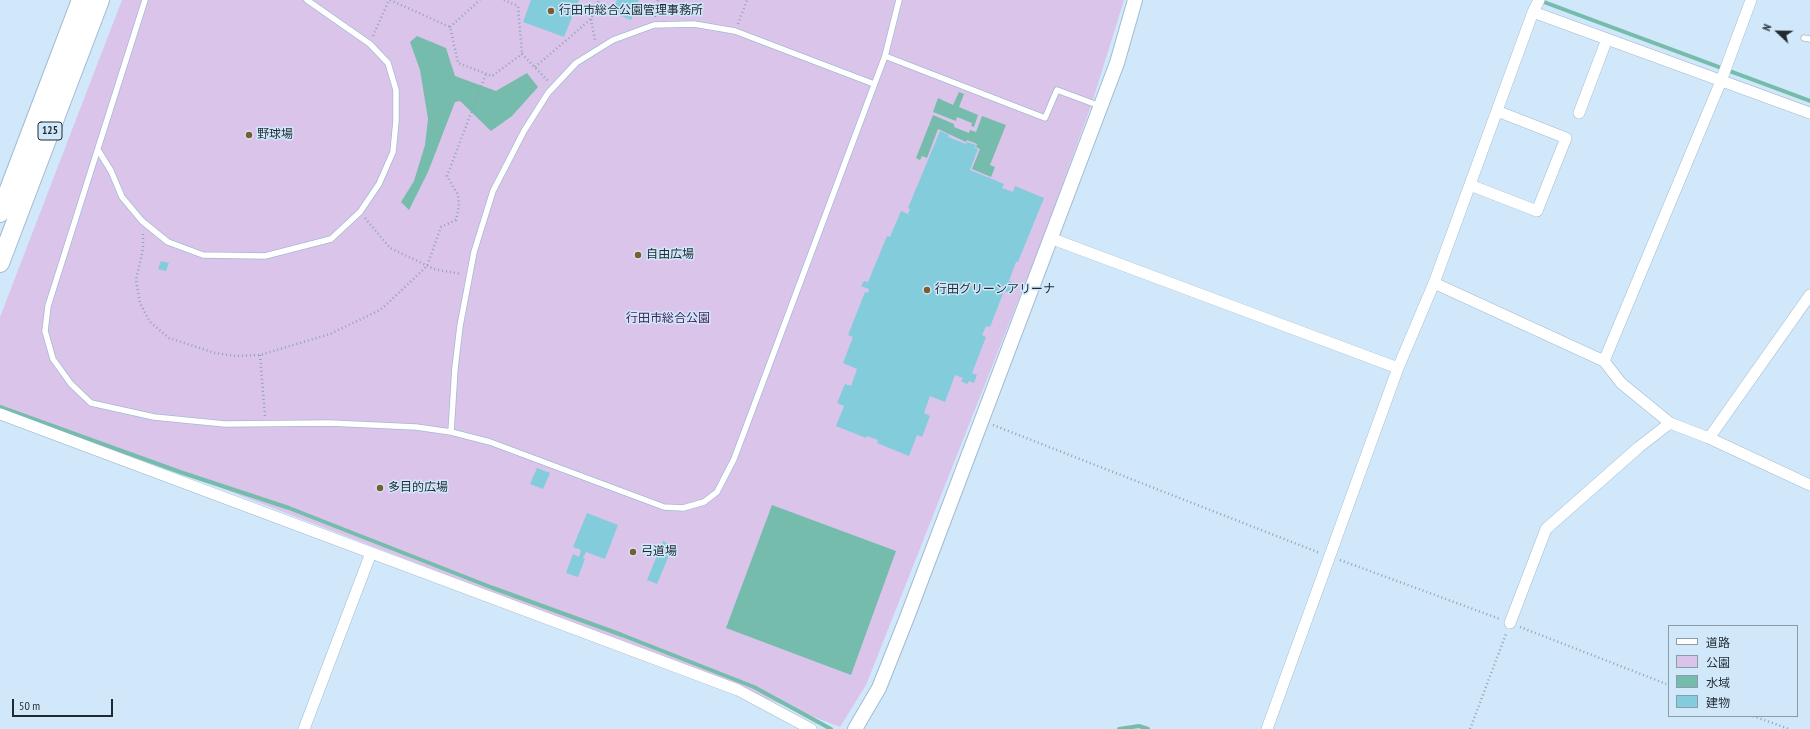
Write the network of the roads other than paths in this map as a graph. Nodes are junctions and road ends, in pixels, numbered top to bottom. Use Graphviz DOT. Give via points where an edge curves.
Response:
graph roads {
  1 [pos="81,0"];
  2 [pos="100,0"];
  3 [pos="145,0"];
  4 [pos="307,0"];
  5 [pos="899,0"];
  6 [pos="1135,0"];
  7 [pos="1539,0"];
  8 [pos="1751,0"];
  9 [pos="1533,12"];
  10 [pos="1607,39"];
  11 [pos="885,56"];
  12 [pos="1721,80"];
  13 [pos="874,84"];
  14 [pos="1100,106"];
  15 [pos="1497,111"];
  16 [pos="1579,113"];
  17 [pos="1810,113"];
  18 [pos="98,150"];
  19 [pos="1470,185"];
  20 [pos="0,213"];
  21 [pos="1050,238"];
  22 [pos="0,263"];
  23 [pos="1434,283"];
  24 [pos="1810,295"];
  25 [pos="1604,361"];
  26 [pos="1398,368"];
  27 [pos="0,414"];
  28 [pos="1670,423"];
  29 [pos="451,432"];
  30 [pos="1709,438"];
  31 [pos="1810,485"];
  32 [pos="371,553"];
  33 [pos="1510,622"];
  34 [pos="304,729"];
  35 [pos="811,729"];
  36 [pos="855,729"];
  37 [pos="1267,729"];
  1 -- 20 [label="highway, 125"];
  2 -- 22 [label="highway, 125"];
  3 -- 18 [label="lane"];
  4 -- 18 [label="lane" via="370,44 388,63 396,90 393,152 379,184 360,212 331,239 265,256 203,256 168,242 142,221 122,197 111,171"];
  5 -- 11 [label="lane"];
  6 -- 14 [label="street" via="1117,63"];
  7 -- 9 [label="street"];
  8 -- 12 [label="street"];
  9 -- 10 [label="street"];
  9 -- 15 [label="street"];
  10 -- 12 [label="street"];
  10 -- 16 [label="street"];
  11 -- 13 [label="lane"];
  11 -- 14 [label="lane" via="1045,118 1057,90"];
  12 -- 17 [label="street"];
  12 -- 25 [label="street"];
  13 -- 29 [label="lane" via="735,31 694,24 654,25 613,40 576,63 554,87 524,131 493,191 469,276 455,368"];
  13 -- 29 [label="lane" via="734,459 717,492 704,502 683,508 664,507 490,442"];
  14 -- 21 [label="street"];
  15 -- 19 [label="street"];
  15 -- 19 [label="street" via="1566,138 1537,211"];
  18 -- 29 [label="lane" via="48,306 45,332 53,359 71,384 91,403 154,417 225,424 337,423 416,427"];
  19 -- 23 [label="street"];
  21 -- 26 [label="street"];
  21 -- 36 [label="street" via="879,688"];
  23 -- 25 [label="street"];
  23 -- 26 [label="street"];
  24 -- 30 [label="street"];
  25 -- 28 [label="street" via="1621,383"];
  26 -- 37 [label="street"];
  27 -- 32 [label="street"];
  28 -- 30 [label="street"];
  28 -- 33 [label="street" via="1546,528"];
  30 -- 31 [label="street"];
  32 -- 34 [label="street"];
  32 -- 35 [label="street" via="738,690"];
}
